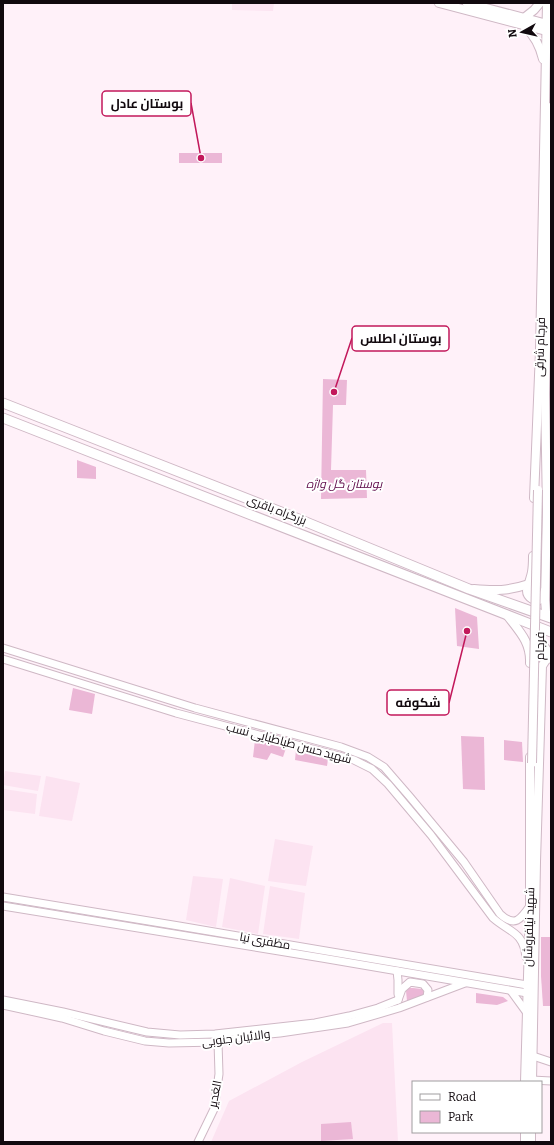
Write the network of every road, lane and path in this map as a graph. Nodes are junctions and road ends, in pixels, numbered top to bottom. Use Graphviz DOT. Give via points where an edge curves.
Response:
graph roads {
  1 [pos="439,3"];
  2 [pos="467,3"];
  3 [pos="540,3"];
  4 [pos="547,3"];
  5 [pos="523,21"];
  6 [pos="549,28"];
  7 [pos="545,68"];
  8 [pos="551,107"];
  9 [pos="543,351"];
  10 [pos="3,403"];
  11 [pos="3,418"];
  12 [pos="536,470"];
  13 [pos="546,470"];
  14 [pos="540,490"];
  15 [pos="270,508"];
  16 [pos="289,515"];
  17 [pos="264,521"];
  18 [pos="284,528"];
  19 [pos="529,584"];
  20 [pos="469,589"];
  21 [pos="545,590"];
  22 [pos="507,615"];
  23 [pos="550,618"];
  24 [pos="551,632"];
  25 [pos="3,648"];
  26 [pos="531,655"];
  27 [pos="550,657"];
  28 [pos="3,659"];
  29 [pos="534,763"];
  30 [pos="530,772"];
  31 [pos="539,773"];
  32 [pos="481,886"];
  33 [pos="475,894"];
  34 [pos="3,897"];
  35 [pos="3,906"];
  36 [pos="530,906"];
  37 [pos="179,926"];
  38 [pos="177,934"];
  39 [pos="528,970"];
  40 [pos="397,971"];
  41 [pos="489,978"];
  42 [pos="465,982"];
  43 [pos="423,984"];
  44 [pos="487,986"];
  45 [pos="511,990"];
  46 [pos="531,990"];
  47 [pos="442,991"];
  48 [pos="427,997"];
  49 [pos="3,1000"];
  50 [pos="398,1000"];
  51 [pos="13,1004"];
  52 [pos="3,1005"];
  53 [pos="527,1013"];
  54 [pos="63,1015"];
  55 [pos="348,1020"];
  56 [pos="106,1023"];
  57 [pos="104,1031"];
  58 [pos="215,1034"];
  59 [pos="216,1042"];
  60 [pos="532,1056"];
  61 [pos="551,1062"];
  62 [pos="529,1081"];
  63 [pos="551,1081"];
  64 [pos="198,1142"];
  1 -- 5 [label="main road"];
  2 -- 5 [label="main road"];
  3 -- 5 [label="main road"];
  4 -- 6 [label="main road, فرجام شرقی"];
  5 -- 6 [label="main road"];
  5 -- 7 [label="main road" via="541,50"];
  6 -- 7 [label="main road, فرجام شرقی"];
  7 -- 9 [label="main road, فرجام شرقی"];
  8 -- 9 [label="main road, فرجام شرقی"];
  9 -- 12 [label="main road, فرجام شرقی"];
  9 -- 13 [label="main road, فرجام شرقی"];
  10 -- 15 [label="highway, بزرگراه باقری"];
  11 -- 17 [label="highway, بزرگراه باقری"];
  12 -- 14 [label="main road, فرجام"];
  12 -- 19 [label="main road" via="533,560"];
  13 -- 14 [label="main road, فرجام"];
  13 -- 21 [label="main road"];
  14 -- 29 [label="main road, فرجام, bridge"];
  15 -- 16 [label="highway, بزرگراه باقری"];
  15 -- 17 [label="highway" via="270,516"];
  16 -- 18 [label="highway" via="283,520"];
  16 -- 20 [label="highway, بزرگراه باقری"];
  17 -- 18 [label="highway, بزرگراه باقری"];
  18 -- 22 [label="highway, بزرگراه باقری"];
  19 -- 20 [label="main road" via="496,591"];
  19 -- 21 [label="main road" via="528,594 534,600 540,600"];
  20 -- 23 [label="highway, بزرگراه باقری"];
  21 -- 23 [label="main road" via="546,612"];
  22 -- 24 [label="highway, بزرگراه باقری"];
  22 -- 26 [label="main road" via="523,636"];
  25 -- 32 [label="main road, شهید حسن طباطبایی نسب" via="194,708 341,747 368,757 384,767"];
  26 -- 27 [label="main road" via="536,645 541,645"];
  26 -- 30 [label="main road"];
  27 -- 31 [label="main road, شهید نیلفروشان" via="542,666"];
  28 -- 33 [label="main road, شهید حسن طباطبایی نسب" via="176,713 354,760 372,769 385,782 436,841"];
  29 -- 30 [label="main road, فرجام"];
  29 -- 31 [label="main road, فرجام"];
  30 -- 36 [label="main road, شهید نیلفروشان"];
  31 -- 46 [label="main road, شهید نیلفروشان"];
  32 -- 33 [label="main road" via="481,891"];
  32 -- 36 [label="main road, شهید حسن طباطبایی نسب" via="500,914 508,920 520,920"];
  33 -- 39 [label="main road, شهید حسن طباطبایی نسب" via="493,918 518,936 525,949"];
  34 -- 37 [label="main road, مظفری نیا"];
  35 -- 38 [label="main road, مظفری نیا"];
  36 -- 39 [label="main road, شهید نیلفروشان"];
  37 -- 38 [label="main road"];
  37 -- 41 [label="main road, مظفری نیا"];
  38 -- 40 [label="main road, مظفری نیا"];
  39 -- 46 [label="main road, شهید نیلفروشان"];
  40 -- 42 [label="main road, مظفری نیا"];
  40 -- 50 [label="main road"];
  41 -- 44 [label="main road" via="490,985"];
  41 -- 46 [label="main road, مظفری نیا"];
  42 -- 44 [label="main road, مظفری نیا"];
  42 -- 47 [label="main road, والائیان جنوبی"];
  43 -- 47 [label="main road"];
  43 -- 48 [label="main road" via="428,990"];
  43 -- 50 [label="main road" via="410,982 402,989"];
  44 -- 45 [label="main road, مظفری نیا"];
  45 -- 46 [label="main road, مظفری نیا"];
  45 -- 53 [label="main road"];
  46 -- 53 [label="main road, شهید نیلفروشان"];
  46 -- 60 [label="main road, شهید نیلفروشان"];
  47 -- 48 [label="main road, والائیان جنوبی"];
  48 -- 55 [label="main road, والائیان جنوبی" via="399,1008"];
  49 -- 51 [label="main road, والائیان جنوبی"];
  50 -- 55 [label="main road, والائیان جنوبی"];
  51 -- 52 [label="main road, والائیان جنوبی"];
  51 -- 54 [label="main road, والائیان جنوبی"];
  53 -- 62 [label="main road, شهید نیلفروشان"];
  54 -- 56 [label="main road, والائیان جنوبی"];
  54 -- 57 [label="main road, والائیان جنوبی"];
  55 -- 58 [label="main road, والائیان جنوبی"];
  55 -- 59 [label="main road, والائیان جنوبی"];
  56 -- 57 [label="main road"];
  56 -- 58 [label="main road, والائیان جنوبی" via="146,1032 180,1035"];
  57 -- 59 [label="main road, والائیان جنوبی" via="169,1044"];
  58 -- 59 [label="main road, الغدیر"];
  59 -- 64 [label="main road, الغدیر" via="219,1074 214,1109"];
  60 -- 61 [label="main road"];
  60 -- 62 [label="main road, شهید نیلفروشان"];
  62 -- 63 [label="main road"];
}
